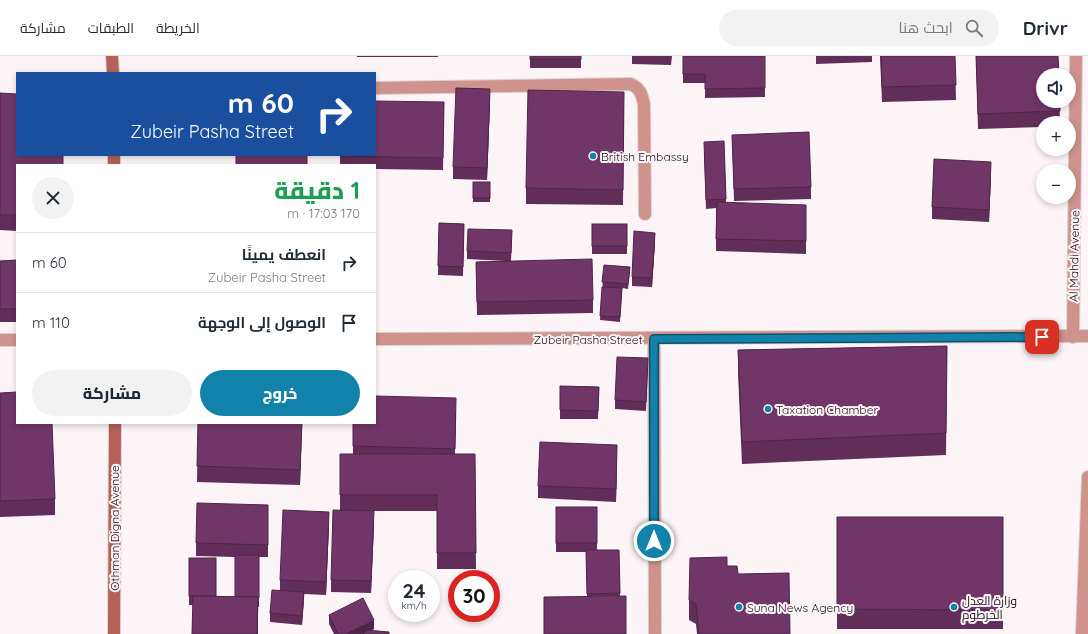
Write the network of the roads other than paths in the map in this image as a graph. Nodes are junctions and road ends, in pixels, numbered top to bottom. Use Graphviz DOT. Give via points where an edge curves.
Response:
graph roads {
  1 [pos="112,56"];
  2 [pos="1076,56"];
  3 [pos="113,72"];
  4 [pos="376,88"];
  5 [pos="645,214"];
  6 [pos="1088,336"];
  7 [pos="1073,337"];
  8 [pos="376,339"];
  9 [pos="654,339"];
  10 [pos="0,340"];
  11 [pos="16,340"];
  12 [pos="115,424"];
  13 [pos="1088,477"];
  14 [pos="114,634"];
  15 [pos="655,634"];
  16 [pos="1082,634"];
  1 -- 3 [label="street"];
  2 -- 7 [label="street, Al Mahdi Avenue"];
  4 -- 5 [label="street" via="631,84 638,87 644,105"];
  6 -- 7 [label="street, Zubeir Pasha Street"];
  7 -- 9 [label="street, Zubeir Pasha Street"];
  8 -- 9 [label="street, Zubeir Pasha Street"];
  9 -- 15 [label="street"];
  10 -- 11 [label="street"];
  12 -- 14 [label="street, Othman Digna Avenue"];
  13 -- 16 [label="street"];
}
